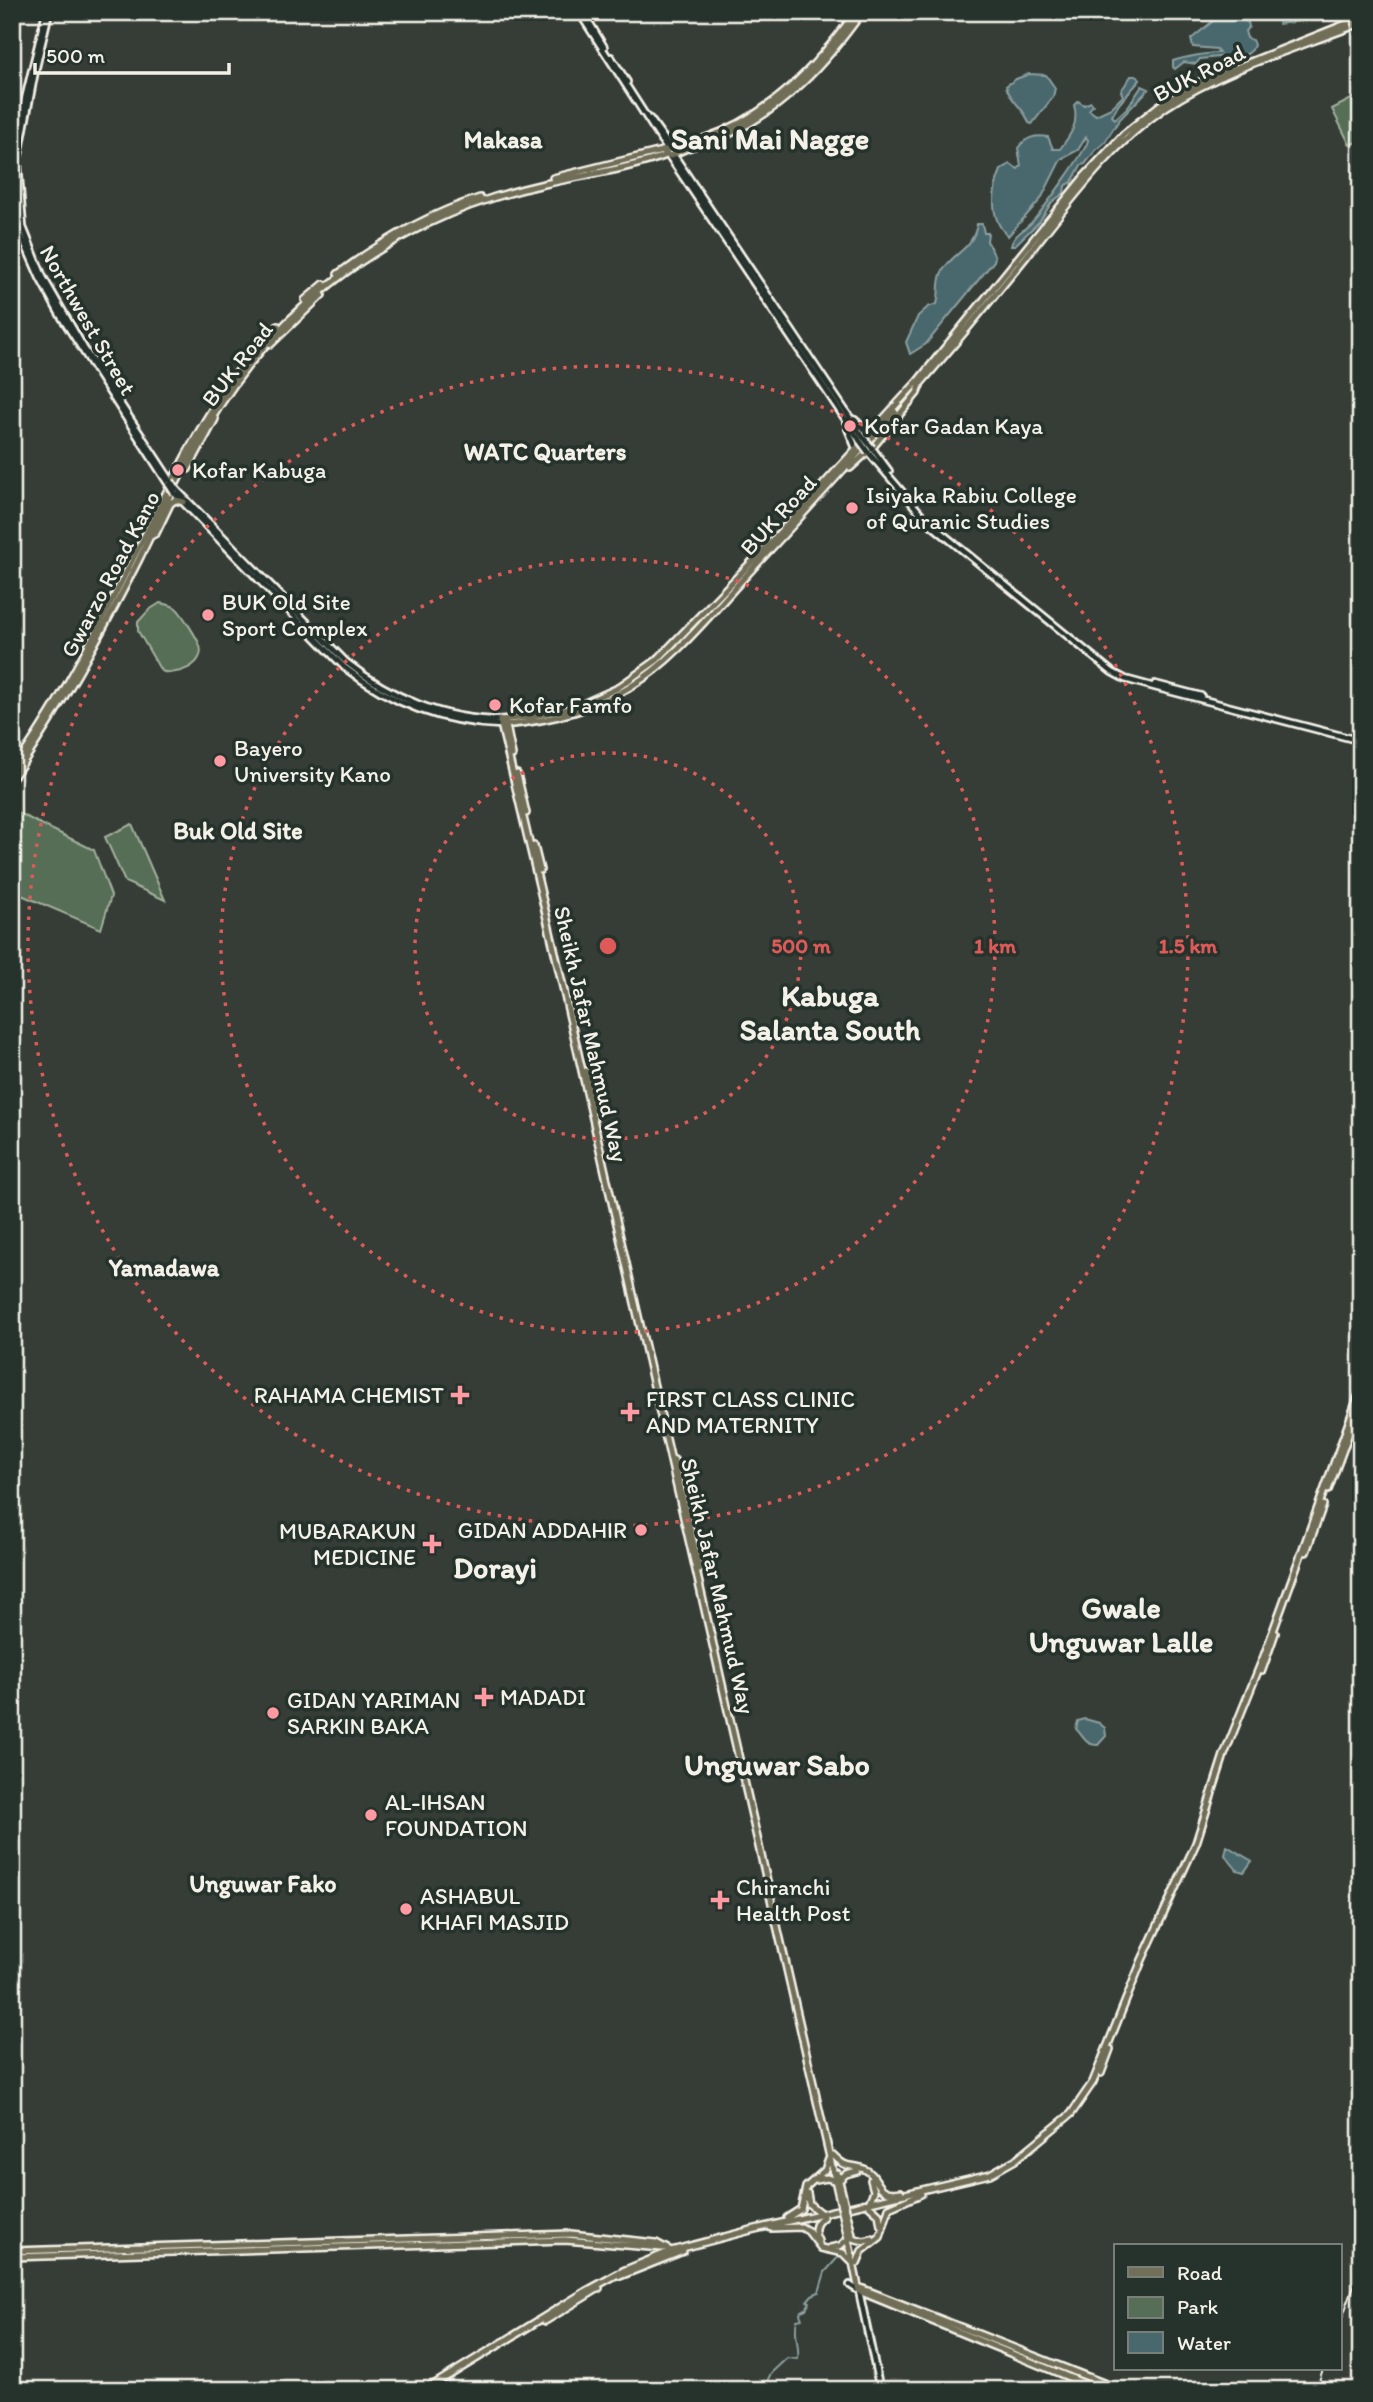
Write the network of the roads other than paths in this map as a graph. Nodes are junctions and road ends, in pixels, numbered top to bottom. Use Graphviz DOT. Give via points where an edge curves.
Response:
graph roads {
  1 [pos="48,12"];
  2 [pos="581,12"];
  3 [pos="856,12"];
  4 [pos="862,12"];
  5 [pos="1361,18"];
  6 [pos="1361,23"];
  7 [pos="1307,41"];
  8 [pos="670,151"];
  9 [pos="920,381"];
  10 [pos="848,420"];
  11 [pos="871,428"];
  12 [pos="207,429"];
  13 [pos="197,435"];
  14 [pos="861,439"];
  15 [pos="855,446"];
  16 [pos="870,450"];
  17 [pos="169,482"];
  18 [pos="176,491"];
  19 [pos="184,502"];
  20 [pos="171,503"];
  21 [pos="807,509"];
  22 [pos="800,510"];
  23 [pos="147,537"];
  24 [pos="269,587"];
  25 [pos="503,722"];
  26 [pos="1361,739"];
  27 [pos="12,771"];
  28 [pos="12,779"];
  29 [pos="1361,1389"];
  30 [pos="1361,1401"];
  31 [pos="1226,1756"];
  32 [pos="831,2155"];
  33 [pos="837,2181"];
  34 [pos="921,2192"];
  35 [pos="869,2204"];
  36 [pos="823,2215"];
  37 [pos="771,2227"];
  38 [pos="851,2238"];
  39 [pos="344,2244"];
  40 [pos="12,2251"];
  41 [pos="672,2253"];
  42 [pos="12,2257"];
  43 [pos="855,2264"];
  44 [pos="860,2289"];
  45 [pos="425,2390"];
  46 [pos="432,2390"];
  47 [pos="882,2390"];
  48 [pos="1100,2390"];
  49 [pos="1121,2390"];
  1 -- 17 [label="main road, Northwest Street" via="25,99 15,160 21,234 65,323"];
  2 -- 8 [label="main road"];
  3 -- 8 [label="main road" via="823,57 787,91 725,131"];
  4 -- 8 [label="main road" via="821,65 781,102 726,136"];
  5 -- 7 [label="main road, BUK Road"];
  6 -- 7 [label="main road, BUK Road"];
  7 -- 9 [label="main road, BUK Road" via="1177,94 1124,134"];
  8 -- 10 [label="main road"];
  8 -- 12 [label="main road, Gwarzo Road Kano" via="492,198 382,248 309,304 276,336"];
  8 -- 13 [label="main road" via="512,188 432,217 379,245 327,281 267,337 224,391"];
  9 -- 11 [label="main road" via="905,390"];
  9 -- 16 [label="main road" via="917,393"];
  9 -- 21 [label="main road, BUK Road"];
  9 -- 22 [label="main road, BUK Road"];
  10 -- 11 [label="main road" via="855,420 865,430"];
  10 -- 14 [label="main road"];
  10 -- 15 [label="main road"];
  11 -- 14 [label="main road"];
  12 -- 18 [label="main road, BUK Road"];
  12 -- 23 [label="main road, Gwarzo Road Kano"];
  13 -- 17 [label="main road"];
  13 -- 23 [label="main road"];
  14 -- 15 [label="main road"];
  14 -- 16 [label="main road, bridge"];
  15 -- 22 [label="main road"];
  16 -- 21 [label="main road"];
  16 -- 26 [label="main road" via="928,522 1112,672"];
  17 -- 18 [label="main road, Northwest Street, bridge"];
  17 -- 23 [label="main road" via="148,524"];
  18 -- 19 [label="main road, BUK Road"];
  18 -- 20 [label="main road, BUK Road"];
  18 -- 24 [label="main road, BUK Road"];
  19 -- 20 [label="main road"];
  19 -- 24 [label="main road, BUK Road"];
  20 -- 23 [label="main road, BUK Road" via="156,533"];
  21 -- 25 [label="main road, BUK Road" via="694,633 647,676 574,713"];
  22 -- 25 [label="main road, BUK Road" via="681,637 639,675 576,707"];
  23 -- 27 [label="main road" via="34,740"];
  23 -- 28 [label="main road, Gwarzo Road Kano" via="91,652"];
  24 -- 25 [label="main road, BUK Road" via="344,667 378,691 437,716 480,724"];
  25 -- 32 [label="main road, Sheikh Jafar Mahmud Way"];
  29 -- 31 [label="main road"];
  30 -- 31 [label="main road"];
  31 -- 34 [label="main road" via="1192,1854 1087,2092 1070,2114 1006,2166"];
  32 -- 33 [label="main road, Sheikh Jafar Mahmud Way"];
  32 -- 34 [label="main road" via="846,2167 866,2170 886,2192"];
  32 -- 37 [label="main road" via="825,2170 806,2187 799,2212"];
  33 -- 35 [label="main road" via="853,2171 868,2175 874,2191"];
  33 -- 36 [label="main road" via="819,2178 808,2189 809,2204"];
  33 -- 38 [label="main road, Sheikh Jafar Mahmud Way, bridge"];
  34 -- 35 [label="main road"];
  34 -- 43 [label="main road" via="889,2208 880,2237 862,2251"];
  35 -- 36 [label="main road"];
  35 -- 38 [label="main road" via="880,2217 879,2233 868,2241"];
  36 -- 37 [label="main road"];
  36 -- 38 [label="main road" via="815,2230 822,2244 836,2248"];
  37 -- 41 [label="main road"];
  37 -- 43 [label="main road" via="801,2227 821,2248 843,2253"];
  38 -- 43 [label="main road, Sheikh Jafar Mahmud Way"];
  39 -- 40 [label="main road"];
  39 -- 41 [label="main road" via="570,2234 656,2243"];
  39 -- 42 [label="main road"];
  41 -- 45 [label="main road" via="625,2270 584,2292"];
  41 -- 46 [label="main road" via="609,2282"];
  43 -- 44 [label="main road, Sheikh Jafar Mahmud Way"];
  44 -- 47 [label="main road"];
  44 -- 48 [label="main road"];
  44 -- 49 [label="main road"];
}
